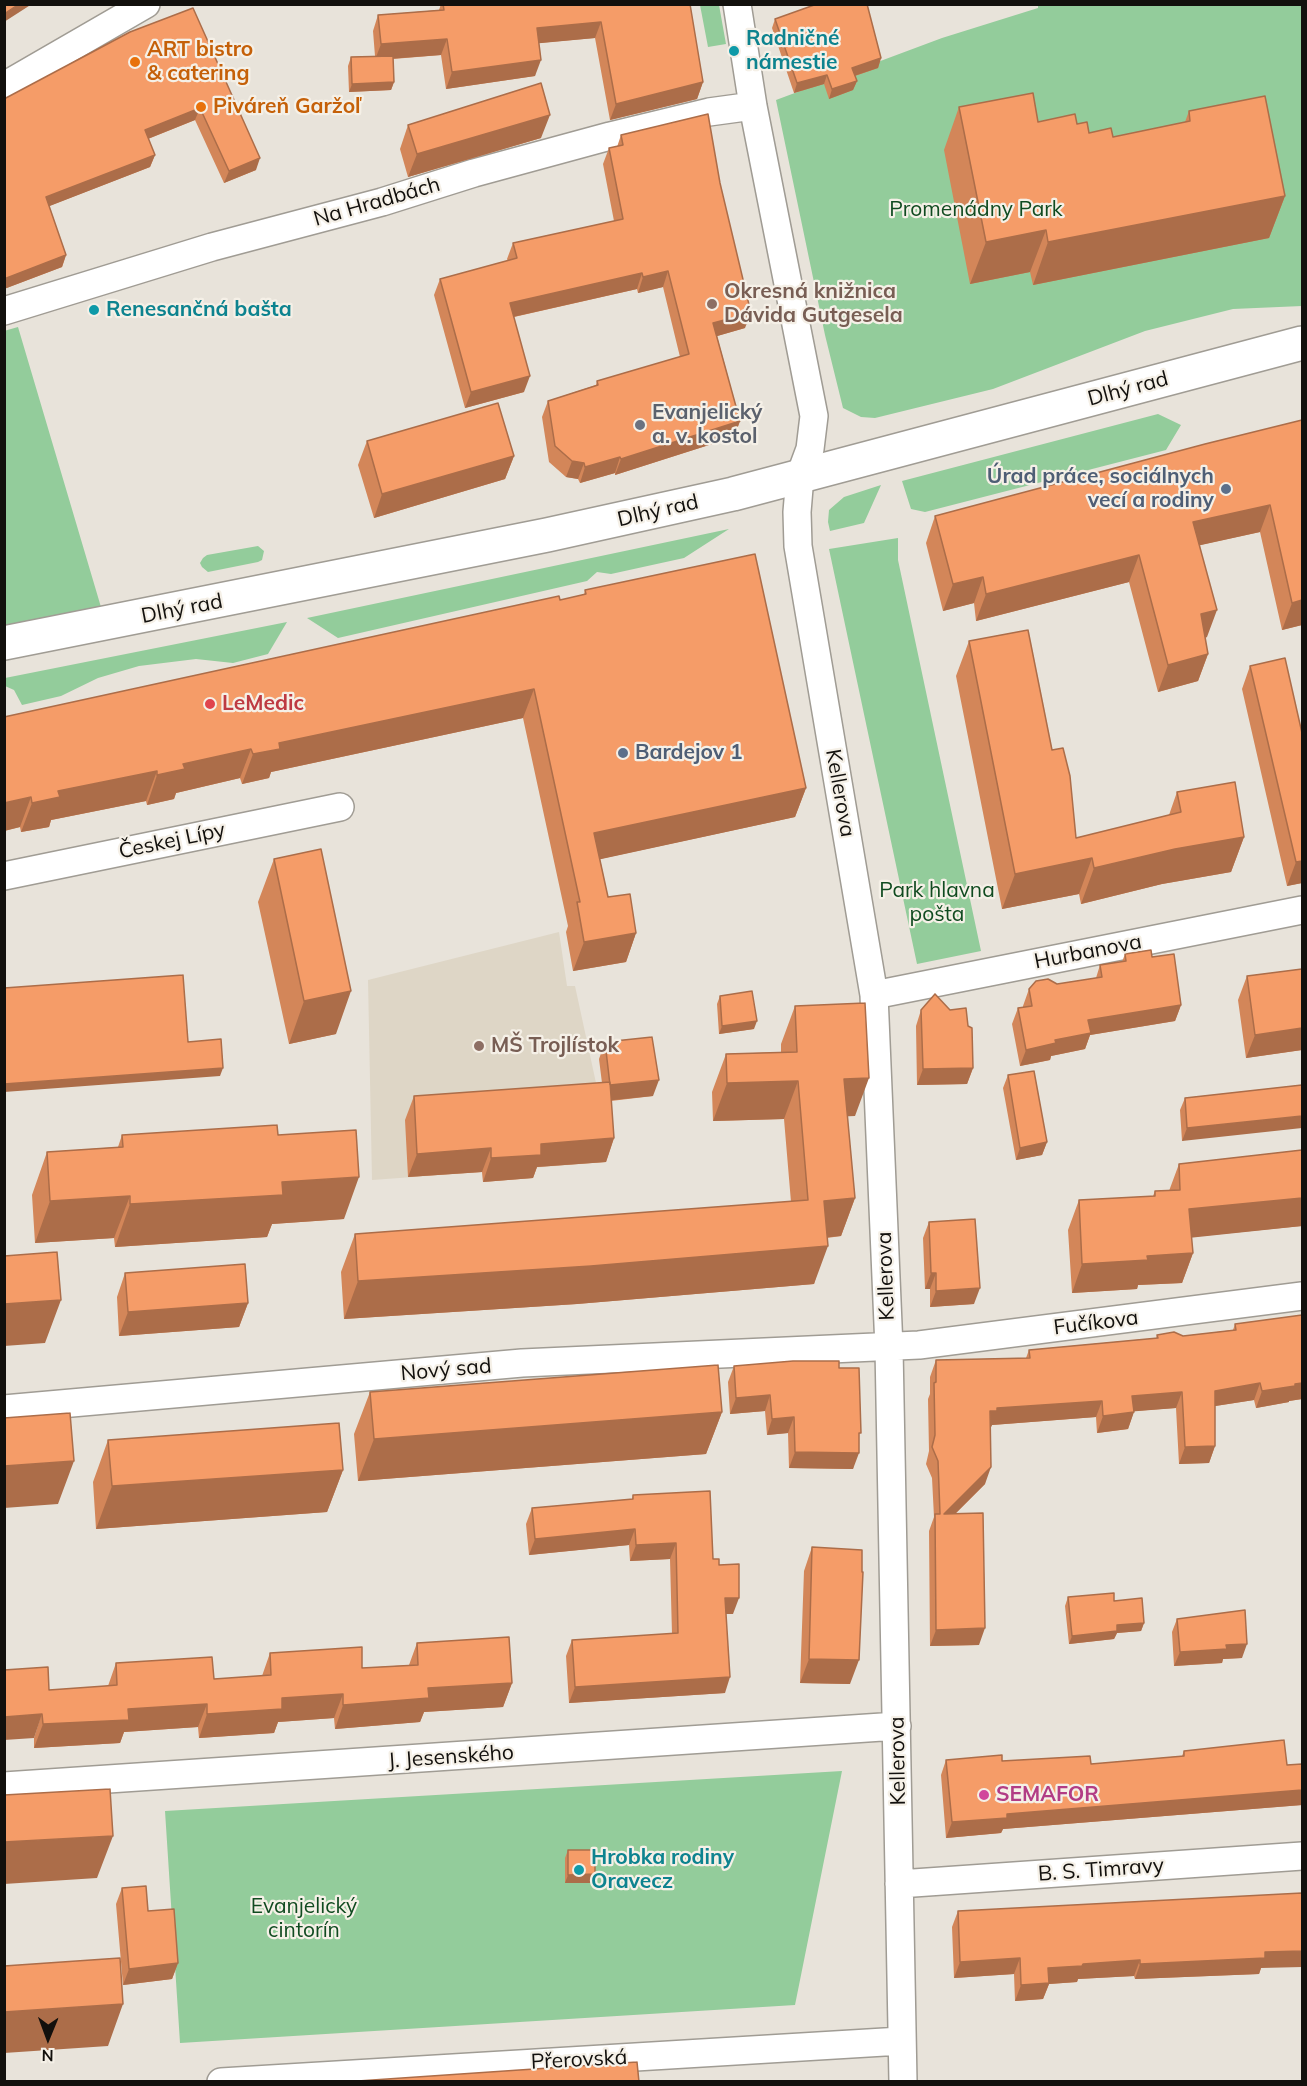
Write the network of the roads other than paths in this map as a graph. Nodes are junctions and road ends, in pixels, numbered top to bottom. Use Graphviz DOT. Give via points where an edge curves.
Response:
graph roads {
  1 [pos="146,4"];
  2 [pos="737,4"];
  3 [pos="4,86"];
  4 [pos="753,106"];
  5 [pos="4,311"];
  6 [pos="1302,343"];
  7 [pos="800,476"];
  8 [pos="4,643"];
  9 [pos="340,807"];
  10 [pos="4,876"];
  11 [pos="1302,910"];
  12 [pos="874,995"];
  13 [pos="1302,1296"];
  14 [pos="889,1348"];
  15 [pos="4,1409"];
  16 [pos="897,1726"];
  17 [pos="4,1786"];
  18 [pos="1302,1856"];
  19 [pos="899,1884"];
  20 [pos="901,2041"];
  21 [pos="221,2082"];
  22 [pos="903,2082"];
  1 -- 3 [label="street"];
  2 -- 4 [label="street"];
  4 -- 5 [label="street, Na Hradbách" via="709,112 610,136 213,247"];
  4 -- 7 [label="street" via="814,416 810,449"];
  6 -- 7 [label="street, Dlhý rad"];
  7 -- 8 [label="street, Dlhý rad" via="556,534"];
  7 -- 12 [label="street, Kellerova" via="799,554"];
  9 -- 10 [label="street, Českej Lípy"];
  11 -- 12 [label="street, Hurbanova"];
  12 -- 14 [label="street, Kellerova"];
  13 -- 14 [label="street, Fučíkova"];
  14 -- 15 [label="street, Nový sad" via="522,1363"];
  14 -- 16 [label="street, Kellerova"];
  16 -- 17 [label="street, J. Jesenského"];
  16 -- 19 [label="street, Kellerova"];
  18 -- 19 [label="street, B. S. Timravy"];
  19 -- 20 [label="street, Kellerova"];
  20 -- 21 [label="street, Přerovská"];
  20 -- 22 [label="street, Kellerova"];
}
